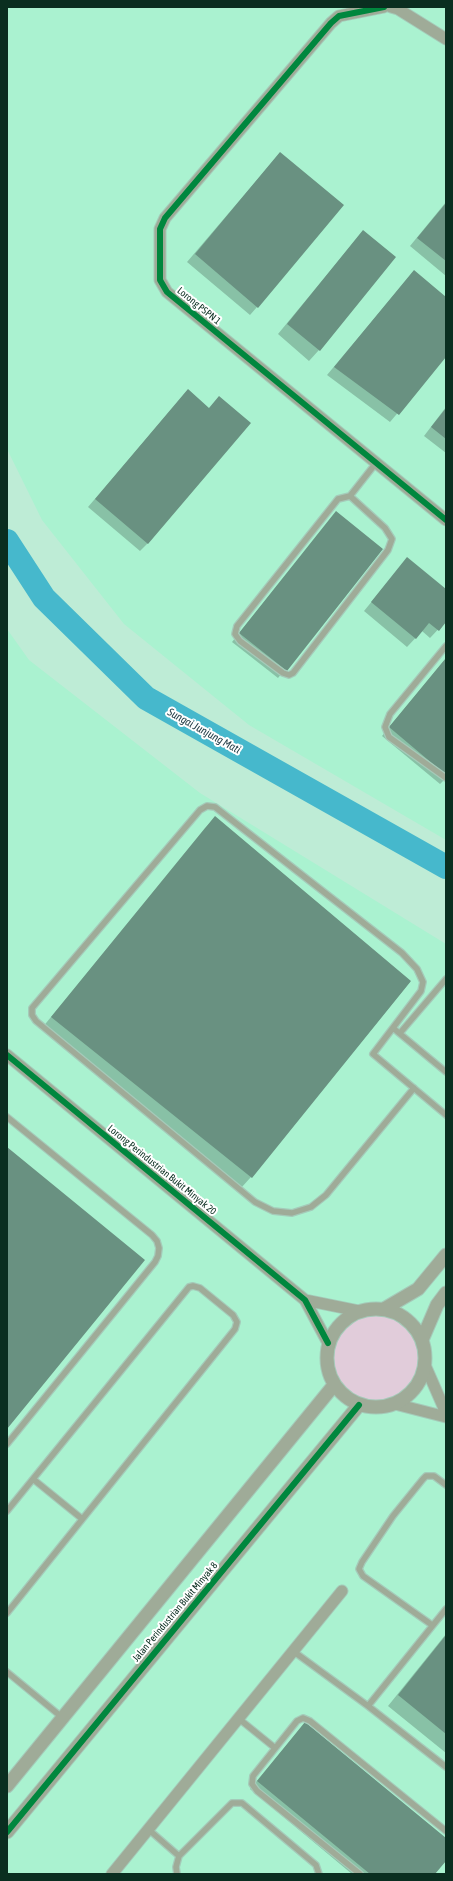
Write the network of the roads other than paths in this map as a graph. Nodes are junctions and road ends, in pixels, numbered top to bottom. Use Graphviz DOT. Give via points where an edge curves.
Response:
graph roads {
  1 [pos="384,7"];
  2 [pos="391,7"];
  3 [pos="446,39"];
  4 [pos="376,463"];
  5 [pos="350,496"];
  6 [pos="446,520"];
  7 [pos="446,646"];
  8 [pos="446,778"];
  9 [pos="446,979"];
  10 [pos="413,1002"];
  11 [pos="420,1008"];
  12 [pos="393,1028"];
  13 [pos="400,1033"];
  14 [pos="7,1055"];
  15 [pos="446,1072"];
  16 [pos="414,1088"];
  17 [pos="446,1115"];
  18 [pos="7,1117"];
  19 [pos="446,1255"];
  20 [pos="446,1294"];
  21 [pos="305,1300"];
  22 [pos="384,1309"];
  23 [pos="359,1311"];
  24 [pos="422,1340"];
  25 [pos="328,1343"];
  26 [pos="425,1365"];
  27 [pos="334,1385"];
  28 [pos="395,1404"];
  29 [pos="359,1405"];
  30 [pos="446,1413"];
  31 [pos="446,1417"];
  32 [pos="7,1444"];
  33 [pos="33,1478"];
  34 [pos="446,1485"];
  35 [pos="7,1511"];
  36 [pos="81,1518"];
  37 [pos="342,1591"];
  38 [pos="446,1609"];
  39 [pos="7,1613"];
  40 [pos="432,1625"];
  41 [pos="293,1651"];
  42 [pos="7,1672"];
  43 [pos="368,1706"];
  44 [pos="63,1718"];
  45 [pos="238,1718"];
  46 [pos="275,1748"];
  47 [pos="446,1766"];
  48 [pos="7,1786"];
  49 [pos="148,1829"];
  50 [pos="446,1831"];
  51 [pos="7,1832"];
  52 [pos="179,1856"];
  53 [pos="112,1874"];
  54 [pos="177,1874"];
  55 [pos="319,1874"];
  56 [pos="360,1874"];
  1 -- 4 [label="street, Lorong PSPN 1" via="339,16 331,23 165,218 160,229 160,280 167,292"];
  2 -- 3 [label="street"];
  4 -- 5 [label="lane"];
  4 -- 6 [label="street, Lorong PSPN 1"];
  5 -- 5 [label="lane" via="338,499 236,626 235,634 240,641 283,673 289,675 293,672 388,550 392,539 385,528"];
  7 -- 8 [label="lane" via="390,714 385,727 389,737"];
  9 -- 11 [label="lane"];
  10 -- 11 [label="lane"];
  10 -- 12 [label="lane"];
  10 -- 16 [label="lane" via="421,991 423,982 417,969 402,953 215,807 207,806 200,810 32,1008 32,1015 36,1022 255,1202 273,1211 292,1212 305,1209 326,1195"];
  11 -- 13 [label="lane"];
  12 -- 13 [label="lane"];
  12 -- 16 [label="lane" via="373,1054"];
  13 -- 15 [label="lane"];
  14 -- 21 [label="street, Lorong Perindustrian Bukit Minyak 20"];
  16 -- 17 [label="lane"];
  18 -- 32 [label="lane" via="152,1235 159,1248 155,1262"];
  19 -- 22 [label="street" via="418,1289"];
  20 -- 24 [label="street" via="437,1305"];
  21 -- 23 [label="street"];
  21 -- 25 [label="street"];
  22 -- 23 [label="street"];
  22 -- 24 [label="street" via="407,1320"];
  23 -- 25 [label="street" via="345,1318"];
  24 -- 26 [label="street"];
  25 -- 27 [label="street" via="328,1372"];
  26 -- 28 [label="street" via="420,1381 409,1395"];
  26 -- 30 [label="street"];
  27 -- 29 [label="street" via="341,1394"];
  27 -- 44 [label="street, Jalan Perindustrian Bukit Minyak 8"];
  28 -- 29 [label="street" via="371,1408"];
  28 -- 31 [label="street"];
  29 -- 51 [label="street, Jalan Perindustrian Bukit Minyak 8"];
  33 -- 35 [label="lane"];
  33 -- 36 [label="lane"];
  33 -- 36 [label="lane" via="189,1287 200,1288 233,1315 237,1322 235,1329"];
  34 -- 40 [label="lane" via="434,1476 426,1476 394,1516 359,1569 363,1576"];
  36 -- 39 [label="lane"];
  37 -- 41 [label="street"];
  38 -- 40 [label="lane"];
  40 -- 43 [label="lane"];
  41 -- 43 [label="lane"];
  41 -- 45 [label="street"];
  42 -- 44 [label="lane"];
  43 -- 47 [label="lane"];
  44 -- 48 [label="street, Jalan Perindustrian Bukit Minyak 8"];
  45 -- 46 [label="lane"];
  45 -- 49 [label="street"];
  46 -- 50 [label="lane" via="297,1720 303,1718 310,1721"];
  46 -- 56 [label="lane" via="253,1776 252,1784 257,1791"];
  49 -- 52 [label="lane"];
  49 -- 53 [label="street"];
  52 -- 54 [label="lane"];
  52 -- 55 [label="lane" via="232,1803 242,1803 316,1865"];
}
